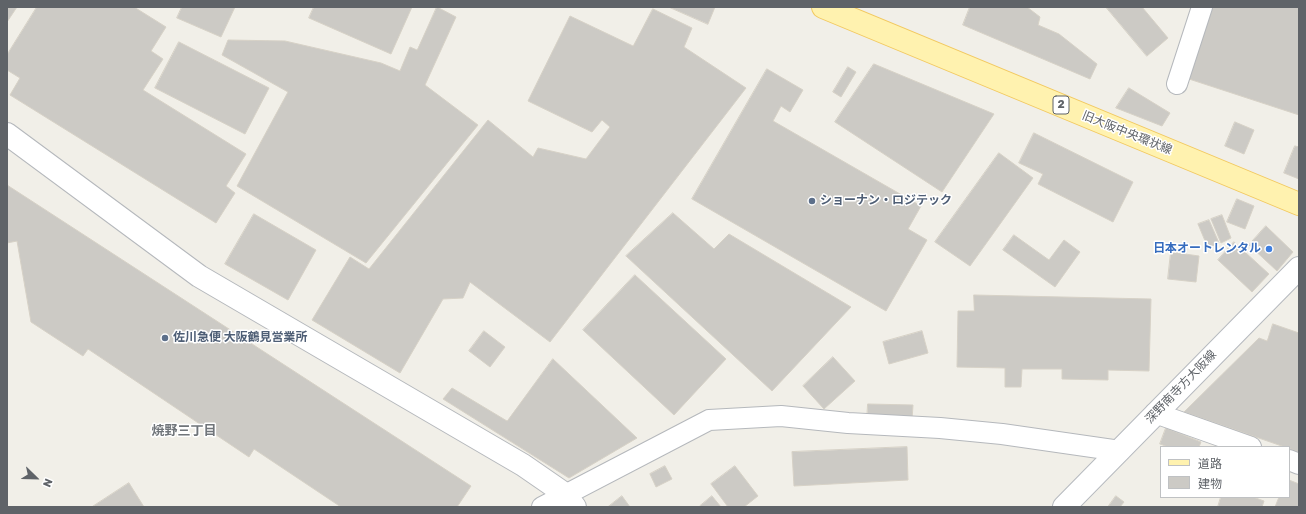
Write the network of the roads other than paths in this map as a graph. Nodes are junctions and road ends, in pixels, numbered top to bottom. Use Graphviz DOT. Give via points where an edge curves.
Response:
graph roads {
  1 [pos="823,7"];
  2 [pos="1202,7"];
  3 [pos="1177,84"];
  4 [pos="7,134"];
  5 [pos="1299,204"];
  6 [pos="1299,268"];
  7 [pos="1155,413"];
  8 [pos="1248,446"];
  9 [pos="1120,451"];
  10 [pos="570,501"];
  11 [pos="542,507"];
  12 [pos="1064,507"];
  1 -- 5 [label="main road, 旧大阪中央環状線 / 2"];
  2 -- 3 [label="street"];
  4 -- 10 [label="street" via="199,276 523,465"];
  6 -- 7 [label="street, 深野南寺方大阪線"];
  7 -- 8 [label="street"];
  7 -- 9 [label="street, 深野南寺方大阪線"];
  9 -- 10 [label="street" via="1002,434 782,416 708,420"];
  9 -- 12 [label="street, 深野南寺方大阪線"];
  10 -- 11 [label="street"];
}
